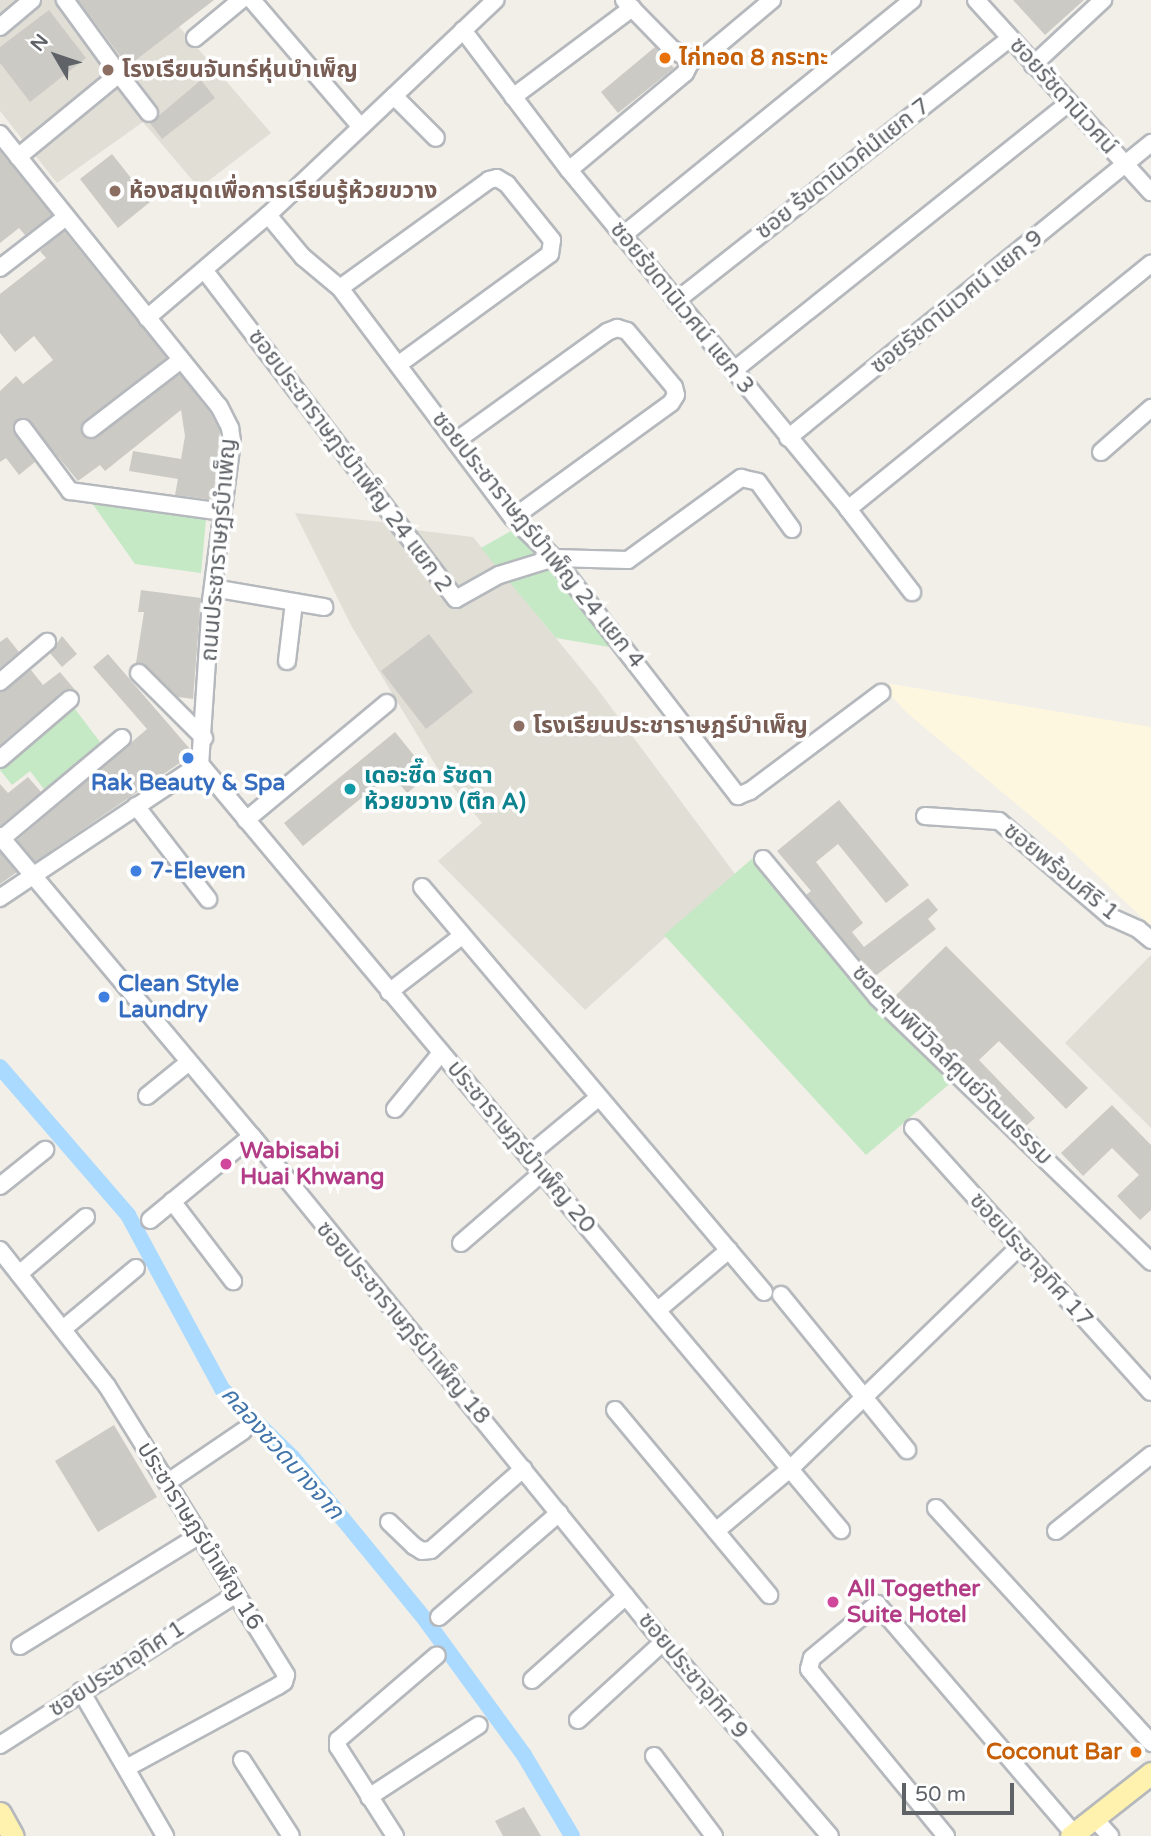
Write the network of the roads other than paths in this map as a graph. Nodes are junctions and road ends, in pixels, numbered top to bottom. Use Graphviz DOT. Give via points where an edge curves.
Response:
graph roads {
  1 [pos="32,0"];
  2 [pos="65,0"];
  3 [pos="240,0"];
  4 [pos="252,0"];
  5 [pos="495,0"];
  6 [pos="772,0"];
  7 [pos="912,0"];
  8 [pos="976,0"];
  9 [pos="1103,0"];
  10 [pos="628,4"];
  11 [pos="0,27"];
  12 [pos="463,30"];
  13 [pos="195,38"];
  14 [pos="1010,38"];
  15 [pos="691,61"];
  16 [pos="1033,65"];
  17 [pos="119,74"];
  18 [pos="394,96"];
  19 [pos="513,97"];
  20 [pos="1068,104"];
  21 [pos="149,113"];
  22 [pos="361,127"];
  23 [pos="436,138"];
  24 [pos="1151,143"];
  25 [pos="7,148"];
  26 [pos="1126,166"];
  27 [pos="569,170"];
  28 [pos="1151,192"];
  29 [pos="268,215"];
  30 [pos="66,217"];
  31 [pos="622,236"];
  32 [pos="1151,264"];
  33 [pos="0,268"];
  34 [pos="205,271"];
  35 [pos="340,288"];
  36 [pos="676,301"];
  37 [pos="147,318"];
  38 [pos="181,360"];
  39 [pos="398,365"];
  40 [pos="733,371"];
  41 [pos="1151,408"];
  42 [pos="23,428"];
  43 [pos="91,429"];
  44 [pos="788,438"];
  45 [pos="456,441"];
  46 [pos="1101,453"];
  47 [pos="848,509"];
  48 [pos="223,512"];
  49 [pos="513,517"];
  50 [pos="792,529"];
  51 [pos="555,558"];
  52 [pos="909,587"];
  53 [pos="213,588"];
  54 [pos="294,602"];
  55 [pos="324,607"];
  56 [pos="47,642"];
  57 [pos="287,661"];
  58 [pos="139,673"];
  59 [pos="0,682"];
  60 [pos="881,693"];
  61 [pos="70,699"];
  62 [pos="387,703"];
  63 [pos="121,738"];
  64 [pos="204,738"];
  65 [pos="0,759"];
  66 [pos="200,764"];
  67 [pos="136,806"];
  68 [pos="925,816"];
  69 [pos="246,820"];
  70 [pos="1,838"];
  71 [pos="763,859"];
  72 [pos="31,876"];
  73 [pos="422,887"];
  74 [pos="0,898"];
  75 [pos="208,899"];
  76 [pos="463,935"];
  77 [pos="1151,940"];
  78 [pos="389,992"];
  79 [pos="442,1054"];
  80 [pos="189,1062"];
  81 [pos="147,1096"];
  82 [pos="599,1097"];
  83 [pos="395,1109"];
  84 [pos="913,1128"];
  85 [pos="252,1136"];
  86 [pos="45,1150"];
  87 [pos="529,1155"];
  88 [pos="543,1172"];
  89 [pos="0,1186"];
  90 [pos="172,1201"];
  91 [pos="86,1217"];
  92 [pos="150,1220"];
  93 [pos="461,1243"];
  94 [pos="1019,1247"];
  95 [pos="0,1250"];
  96 [pos="729,1250"];
  97 [pos="1151,1262"];
  98 [pos="136,1268"];
  99 [pos="19,1274"];
  100 [pos="233,1281"];
  101 [pos="764,1293"];
  102 [pos="781,1294"];
  103 [pos="658,1310"];
  104 [pos="63,1329"];
  105 [pos="1151,1392"];
  106 [pos="866,1397"];
  107 [pos="615,1410"];
  108 [pos="243,1430"];
  109 [pos="907,1450"];
  110 [pos="1151,1455"];
  111 [pos="523,1469"];
  112 [pos="790,1469"];
  113 [pos="168,1482"];
  114 [pos="936,1508"];
  115 [pos="559,1513"];
  116 [pos="389,1522"];
  117 [pos="841,1530"];
  118 [pos="716,1531"];
  119 [pos="1056,1531"];
  120 [pos="200,1535"];
  121 [pos="236,1594"];
  122 [pos="769,1595"];
  123 [pos="626,1596"];
  124 [pos="439,1617"];
  125 [pos="663,1642"];
  126 [pos="20,1646"];
  127 [pos="437,1655"];
  128 [pos="532,1680"];
  129 [pos="81,1691"];
  130 [pos="578,1720"];
  131 [pos="479,1725"];
  132 [pos="1151,1743"];
  133 [pos="0,1745"];
  134 [pos="654,1756"];
  135 [pos="242,1760"];
  136 [pos="128,1767"];
  137 [pos="1151,1773"];
  138 [pos="369,1797"];
  139 [pos="0,1813"];
  140 [pos="1094,1818"];
  141 [pos="1073,1835"];
  142 [pos="13,1836"];
  143 [pos="166,1836"];
  144 [pos="291,1836"];
  145 [pos="394,1836"];
  146 [pos="714,1836"];
  147 [pos="830,1836"];
  148 [pos="946,1836"];
  149 [pos="1110,1836"];
  1 -- 11 [label="street"];
  2 -- 17 [label="street"];
  3 -- 13 [label="street"];
  4 -- 22 [label="street"];
  5 -- 12 [label="street"];
  6 -- 15 [label="street" via="704,57"];
  7 -- 31 [label="street"];
  8 -- 14 [label="street, ซอยรัชดานิเวศน์"];
  9 -- 16 [label="street"];
  10 -- 15 [label="street" via="672,49"];
  10 -- 19 [label="street"];
  12 -- 18 [label="street"];
  12 -- 19 [label="street, ซอยร้ขดานิเวศน์ แยก 3"];
  14 -- 16 [label="street, ซอยรัชดานิเวศน์"];
  14 -- 36 [label="street, ซอย ร้ขดานิเวค่นํแยก 7"];
  15 -- 27 [label="street" via="685,73"];
  16 -- 20 [label="street, ซอยรัชดานิเวศน์"];
  17 -- 21 [label="street"];
  17 -- 25 [label="street"];
  18 -- 22 [label="street"];
  18 -- 23 [label="street"];
  19 -- 27 [label="street, ซอยร้ขดานิเวศน์ แยก 3"];
  20 -- 26 [label="street, ซอยรัชดานิเวศน์"];
  20 -- 40 [label="street"];
  22 -- 29 [label="street"];
  24 -- 26 [label="street, ซอยรัชดานิเวศน์ แยก 9"];
  25 -- 30 [label="street, ถนนประชาราษฎร์บำเพ็ญ"];
  26 -- 28 [label="street, ซอยรัชดานิเวศน์"];
  26 -- 44 [label="street, ซอยรัชดานิเวศน์ แยก 9"];
  27 -- 31 [label="street, ซอยร้ขดานิเวศน์ แยก 3"];
  29 -- 34 [label="street"];
  29 -- 35 [label="street, ซอยประชาราษฎร์บำเพ็ญ 24 แยก 4" via="303,257"];
  30 -- 33 [label="street"];
  30 -- 37 [label="street, ถนนประชาราษฎร์บำเพ็ญ"];
  31 -- 36 [label="street, ซอยร้ขดานิเวศน์ แยก 3"];
  32 -- 47 [label="street"];
  34 -- 37 [label="street"];
  34 -- 51 [label="street, ซอยประชาราษฎร์บำเพ็ญ 24 แยก 2" via="456,599 499,575"];
  35 -- 39 [label="street, ซอยประชาราษฎร์บำเพ็ญ 24 แยก 4"];
  35 -- 39 [label="street" via="488,180 497,178 506,184 552,240 550,254"];
  36 -- 40 [label="street, ซอยร้ขดานิเวศน์ แยก 3"];
  37 -- 38 [label="street, ถนนประชาราษฎร์บำเพ็ญ"];
  38 -- 43 [label="street"];
  38 -- 48 [label="street, ถนนประชาราษฎร์บำเพ็ญ" via="219,406 230,428"];
  39 -- 45 [label="street, ซอยประชาราษฎร์บำเพ็ญ 24 แยก 4"];
  40 -- 44 [label="street, ซอยร้ขดานิเวศน์ แยก 3"];
  41 -- 46 [label="street"];
  42 -- 48 [label="street" via="70,491"];
  44 -- 47 [label="street, ซอยร้ขดานิเวศน์ แยก 3"];
  45 -- 49 [label="street, ซอยประชาราษฎร์บำเพ็ญ 24 แยก 4"];
  45 -- 49 [label="street" via="617,328 627,331 674,387 671,403"];
  47 -- 52 [label="street, ซอยร้ขดานิเวศน์ แยก 3"];
  48 -- 53 [label="street, ถนนประชาราษฎร์บำเพ็ญ"];
  49 -- 51 [label="street, ซอยประชาราษฎร์บำเพ็ญ 24 แยก 4"];
  50 -- 51 [label="street" via="758,482 741,478 628,560"];
  51 -- 60 [label="street, ซอยประชาราษฎร์บำเพ็ญ 24 แยก 4" via="738,796"];
  53 -- 54 [label="street"];
  53 -- 64 [label="street, ถนนประชาราษฎร์บำเพ็ญ"];
  54 -- 55 [label="street"];
  54 -- 57 [label="street"];
  56 -- 59 [label="street"];
  58 -- 64 [label="street"];
  61 -- 65 [label="street"];
  62 -- 69 [label="street"];
  63 -- 70 [label="street"];
  64 -- 66 [label="street, ถนนประชาราษฎร์บำเพ็ญ"];
  66 -- 67 [label="street"];
  66 -- 69 [label="street, ประชาราษฎร์บำเพ็ญ 20"];
  67 -- 72 [label="street"];
  67 -- 75 [label="street"];
  68 -- 77 [label="street, ซอยพร้อมศิริ 1" via="999,821 1111,917"];
  69 -- 78 [label="street, ประชาราษฎร์บำเพ็ญ 20"];
  70 -- 72 [label="street, ซอยประชาราษฎร์บำเพ็ญ 18"];
  71 -- 97 [label="street, ซอยลุมพินีวิลล์ศูนย์วัฒนธรรม" via="877,998"];
  72 -- 74 [label="street"];
  72 -- 80 [label="street, ซอยประชาราษฎร์บำเพ็ญ 18"];
  73 -- 76 [label="street"];
  76 -- 78 [label="street"];
  76 -- 82 [label="street"];
  78 -- 79 [label="street, ประชาราษฎร์บำเพ็ญ 20"];
  79 -- 83 [label="street"];
  79 -- 87 [label="street, ประชาราษฎร์บำเพ็ญ 20"];
  80 -- 81 [label="street"];
  80 -- 85 [label="street, ซอยประชาราษฎร์บำเพ็ญ 18"];
  82 -- 87 [label="street"];
  82 -- 96 [label="street"];
  84 -- 94 [label="street, ซอยประชาอุทิศ 17"];
  85 -- 90 [label="street"];
  85 -- 111 [label="street, ซอยประชาราษฎร์บำเพ็ญ 18"];
  86 -- 89 [label="street"];
  87 -- 88 [label="street, ประชาราษฎร์บำเพ็ญ 20"];
  88 -- 93 [label="street"];
  88 -- 103 [label="street, ประชาราษฎร์บำเพ็ญ 20"];
  90 -- 92 [label="street"];
  90 -- 100 [label="street"];
  91 -- 99 [label="street"];
  94 -- 105 [label="street, ซอยประชาอุทิศ 17"];
  94 -- 106 [label="street"];
  95 -- 99 [label="street, ประชาราษฎร์บำเพ็ญ 16"];
  96 -- 101 [label="street"];
  96 -- 103 [label="street"];
  98 -- 104 [label="street"];
  99 -- 104 [label="street, ประชาราษฎร์บำเพ็ญ 16"];
  102 -- 106 [label="street"];
  103 -- 112 [label="street, ประชาราษฎร์บำเพ็ญ 20"];
  104 -- 113 [label="street, ประชาราษฎร์บำเพ็ญ 16" via="107,1386"];
  106 -- 109 [label="street"];
  106 -- 112 [label="street"];
  107 -- 118 [label="street"];
  108 -- 113 [label="street"];
  110 -- 119 [label="street"];
  111 -- 115 [label="street, ซอยประชาราษฎร์บำเพ็ญ 18"];
  111 -- 116 [label="street" via="431,1550 414,1546"];
  112 -- 117 [label="street, ประชาราษฎร์บำเพ็ญ 20"];
  112 -- 118 [label="street"];
  113 -- 120 [label="street, ประชาราษฎร์บำเพ็ญ 16"];
  114 -- 132 [label="street"];
  115 -- 123 [label="street, ซอยประชาอุทิศ 9"];
  115 -- 124 [label="street"];
  118 -- 122 [label="street"];
  120 -- 121 [label="street, ประชาราษฎร์บำเพ็ญ 16"];
  120 -- 126 [label="street"];
  121 -- 129 [label="street, ซอยประชาอุทิศ 1"];
  121 -- 136 [label="street, ประชาราษฎร์บำเพ็ญ 16" via="286,1675 284,1682"];
  123 -- 125 [label="street, ซอยประชาอุทิศ 9"];
  123 -- 128 [label="street"];
  125 -- 130 [label="street"];
  125 -- 147 [label="street, ซอยประชาอุทิศ 9"];
  127 -- 138 [label="street" via="338,1740"];
  129 -- 133 [label="street, ซอยประชาอุทิศ 1"];
  129 -- 136 [label="street"];
  131 -- 138 [label="street"];
  134 -- 146 [label="street"];
  135 -- 144 [label="street"];
  136 -- 143 [label="street"];
  137 -- 140 [label="main road"];
  138 -- 145 [label="street"];
  139 -- 142 [label="main road"];
  140 -- 141 [label="main road"];
  140 -- 149 [label="street"];
  141 -- 148 [label="street" via="881,1606 873,1606 812,1658 809,1669"];
}
